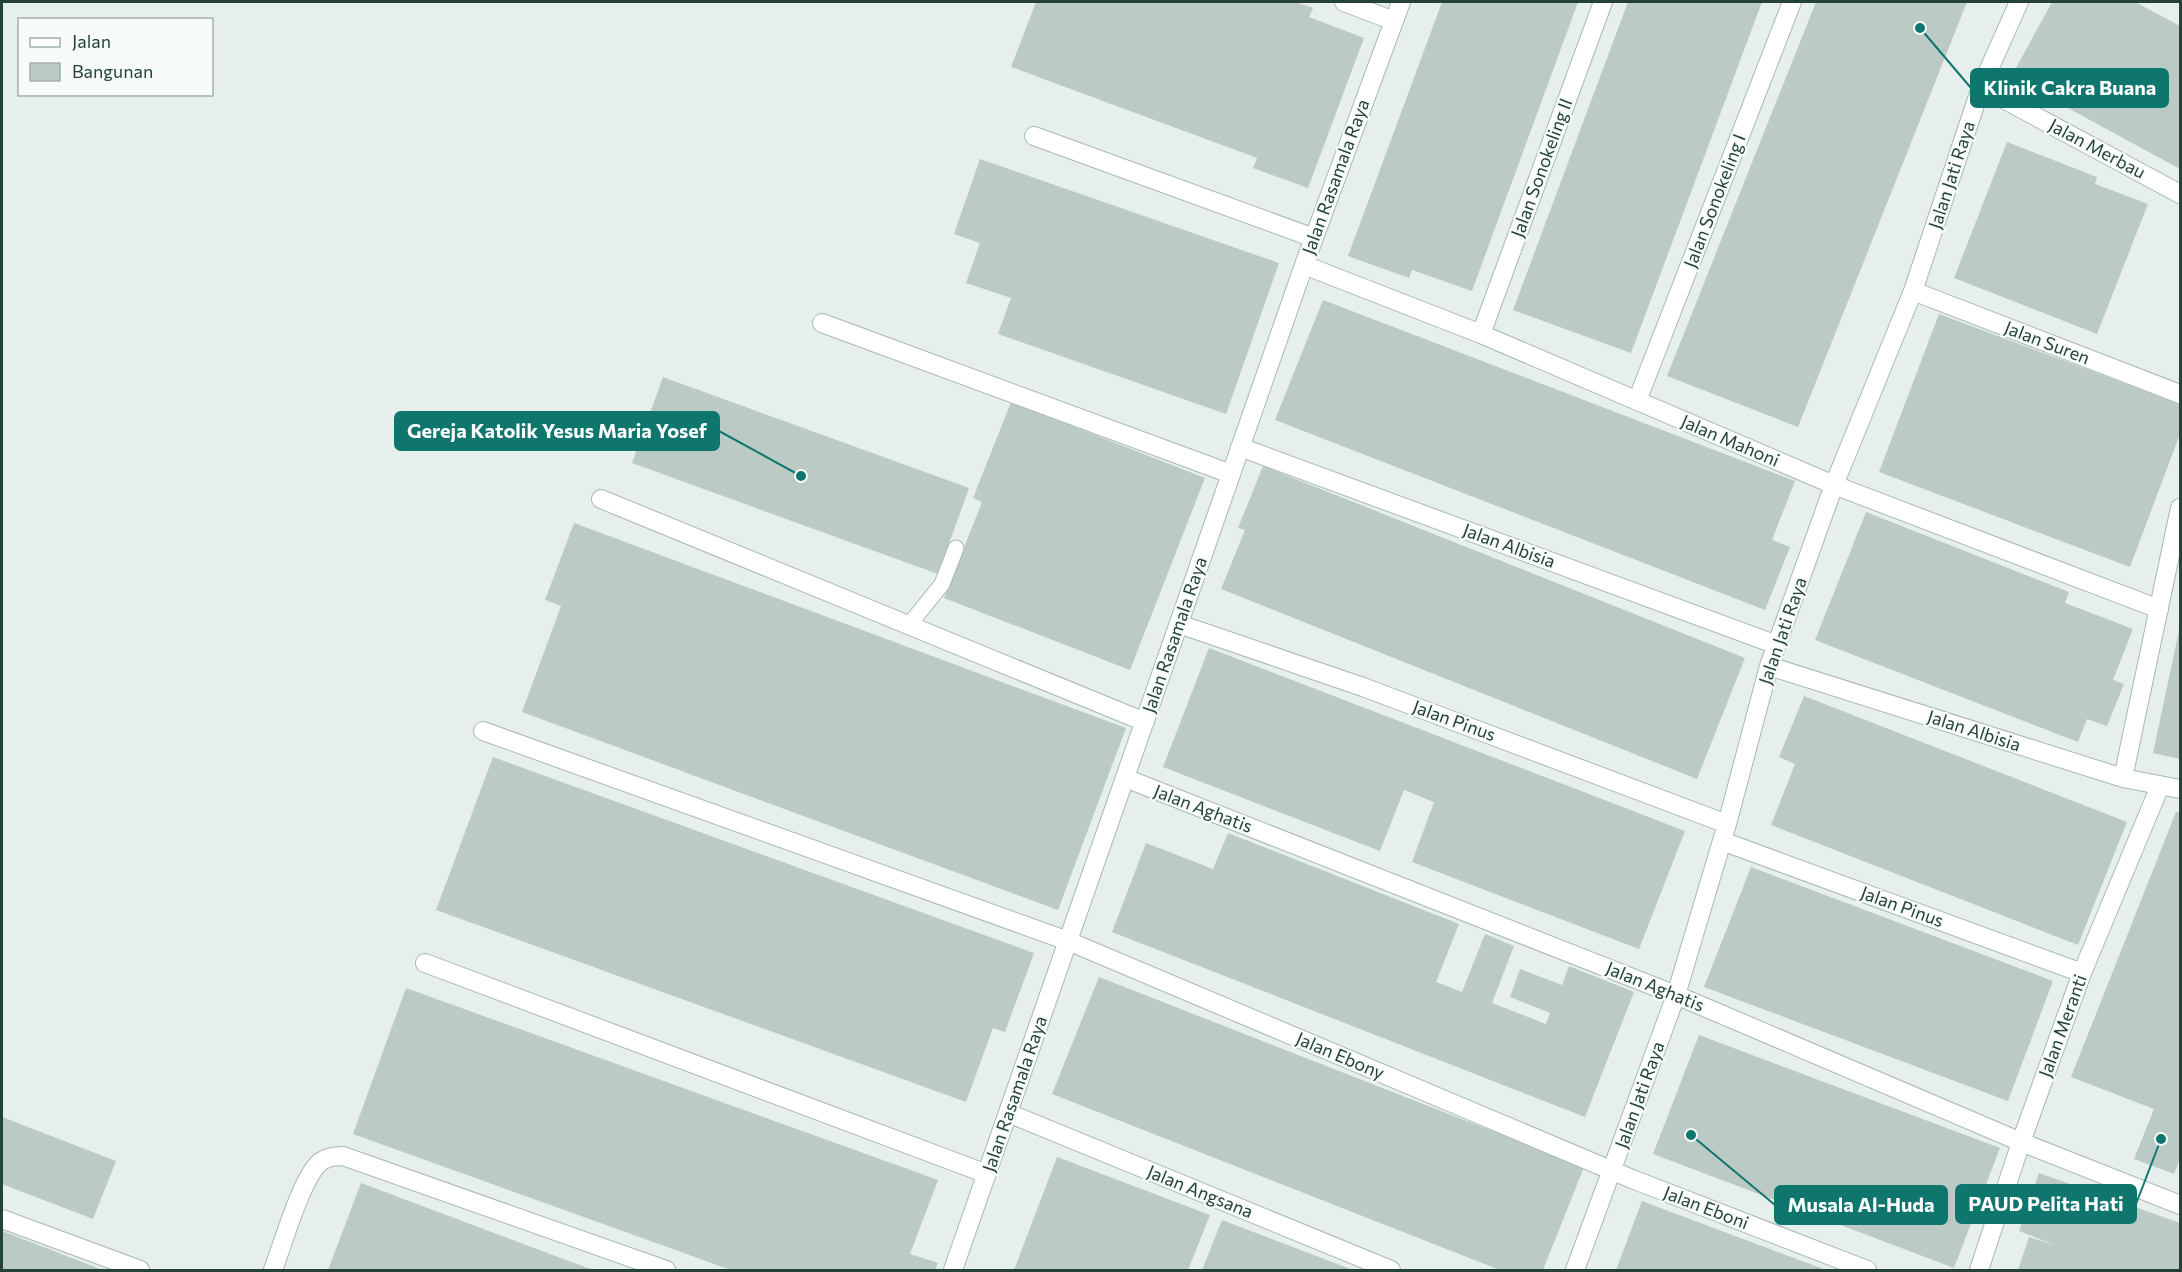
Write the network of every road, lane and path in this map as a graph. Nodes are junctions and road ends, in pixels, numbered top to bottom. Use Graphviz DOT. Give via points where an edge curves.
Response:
graph roads {
  1 [pos="1344,2"];
  2 [pos="1401,2"];
  3 [pos="1603,2"];
  4 [pos="1792,2"];
  5 [pos="2019,2"];
  6 [pos="1394,21"];
  7 [pos="1981,87"];
  8 [pos="1034,136"];
  9 [pos="2181,194"];
  10 [pos="1314,238"];
  11 [pos="1304,265"];
  12 [pos="1913,291"];
  13 [pos="822,323"];
  14 [pos="1481,334"];
  15 [pos="2181,394"];
  16 [pos="1637,401"];
  17 [pos="1240,447"];
  18 [pos="1231,474"];
  19 [pos="1834,485"];
  20 [pos="601,499"];
  21 [pos="2181,508"];
  22 [pos="956,548"];
  23 [pos="2159,609"];
  24 [pos="1179,624"];
  25 [pos="909,625"];
  26 [pos="1777,645"];
  27 [pos="1769,666"];
  28 [pos="1145,722"];
  29 [pos="483,731"];
  30 [pos="1125,778"];
  31 [pos="2123,778"];
  32 [pos="2160,786"];
  33 [pos="2181,789"];
  34 [pos="1725,832"];
  35 [pos="1068,941"];
  36 [pos="425,963"];
  37 [pos="2082,974"];
  38 [pos="1676,995"];
  39 [pos="1008,1113"];
  40 [pos="2021,1142"];
  41 [pos="1612,1171"];
  42 [pos="987,1174"];
  43 [pos="2181,1205"];
  44 [pos="2,1219"];
  45 [pos="140,1270"];
  46 [pos="273,1270"];
  47 [pos="666,1270"];
  48 [pos="953,1270"];
  49 [pos="1391,1270"];
  50 [pos="1575,1270"];
  51 [pos="1867,1270"];
  52 [pos="1979,1270"];
  1 -- 6 [label="street"];
  2 -- 6 [label="street, Jalan Rasamala Raya"];
  3 -- 14 [label="street, Jalan Sonokeling II"];
  4 -- 16 [label="street, Jalan Sonokeling I"];
  5 -- 7 [label="street, Jalan Jati Raya"];
  6 -- 10 [label="street, Jalan Rasamala Raya"];
  7 -- 9 [label="street, Jalan Merbau"];
  7 -- 12 [label="street, Jalan Jati Raya"];
  8 -- 10 [label="street"];
  10 -- 11 [label="street, Jalan Rasamala Raya"];
  11 -- 14 [label="street, Jalan Mahoni"];
  11 -- 17 [label="street, Jalan Rasamala Raya"];
  12 -- 15 [label="street, Jalan Suren"];
  12 -- 19 [label="street, Jalan Jati Raya"];
  13 -- 18 [label="street"];
  14 -- 16 [label="street, Jalan Mahoni"];
  16 -- 19 [label="street, Jalan Mahoni"];
  17 -- 18 [label="street, Jalan Rasamala Raya"];
  17 -- 26 [label="street, Jalan Albisia"];
  18 -- 24 [label="street, Jalan Rasamala Raya"];
  19 -- 23 [label="street, Jalan Mahoni"];
  19 -- 26 [label="street, Jalan Jati Raya"];
  20 -- 25 [label="street"];
  21 -- 23 [label="street"];
  22 -- 25 [label="lane" via="942,584"];
  23 -- 31 [label="street"];
  24 -- 28 [label="street, Jalan Rasamala Raya"];
  24 -- 34 [label="street, Jalan Pinus" via="1374,692"];
  25 -- 28 [label="street"];
  26 -- 27 [label="street, Jalan Jati Raya"];
  27 -- 31 [label="street, Jalan Albisia"];
  27 -- 34 [label="street, Jalan Jati Raya"];
  28 -- 30 [label="street, Jalan Rasamala Raya"];
  29 -- 35 [label="street, Jalan Ebony"];
  30 -- 35 [label="street, Jalan Rasamala Raya"];
  30 -- 38 [label="street, Jalan Aghatis"];
  31 -- 32 [label="street, Jalan Albisia"];
  32 -- 33 [label="street, Jalan Albisia"];
  32 -- 37 [label="street, Jalan Meranti"];
  34 -- 37 [label="street, Jalan Pinus"];
  34 -- 38 [label="street, Jalan Jati Raya"];
  35 -- 39 [label="street, Jalan Rasamala Raya"];
  35 -- 41 [label="street, Jalan Ebony"];
  36 -- 42 [label="street"];
  37 -- 40 [label="street, Jalan Meranti"];
  38 -- 40 [label="street, Jalan Aghatis"];
  38 -- 41 [label="street, Jalan Jati Raya"];
  39 -- 42 [label="street, Jalan Rasamala Raya"];
  39 -- 49 [label="street, Jalan Angsana"];
  40 -- 43 [label="street, Jalan Aghatis"];
  40 -- 52 [label="street, Jalan Meranti"];
  41 -- 50 [label="street, Jalan Jati Raya"];
  41 -- 51 [label="street, Jalan Eboni"];
  42 -- 48 [label="street, Jalan Rasamala Raya"];
  44 -- 45 [label="street"];
  46 -- 47 [label="street" via="313,1171 321,1161 343,1156"];
}
